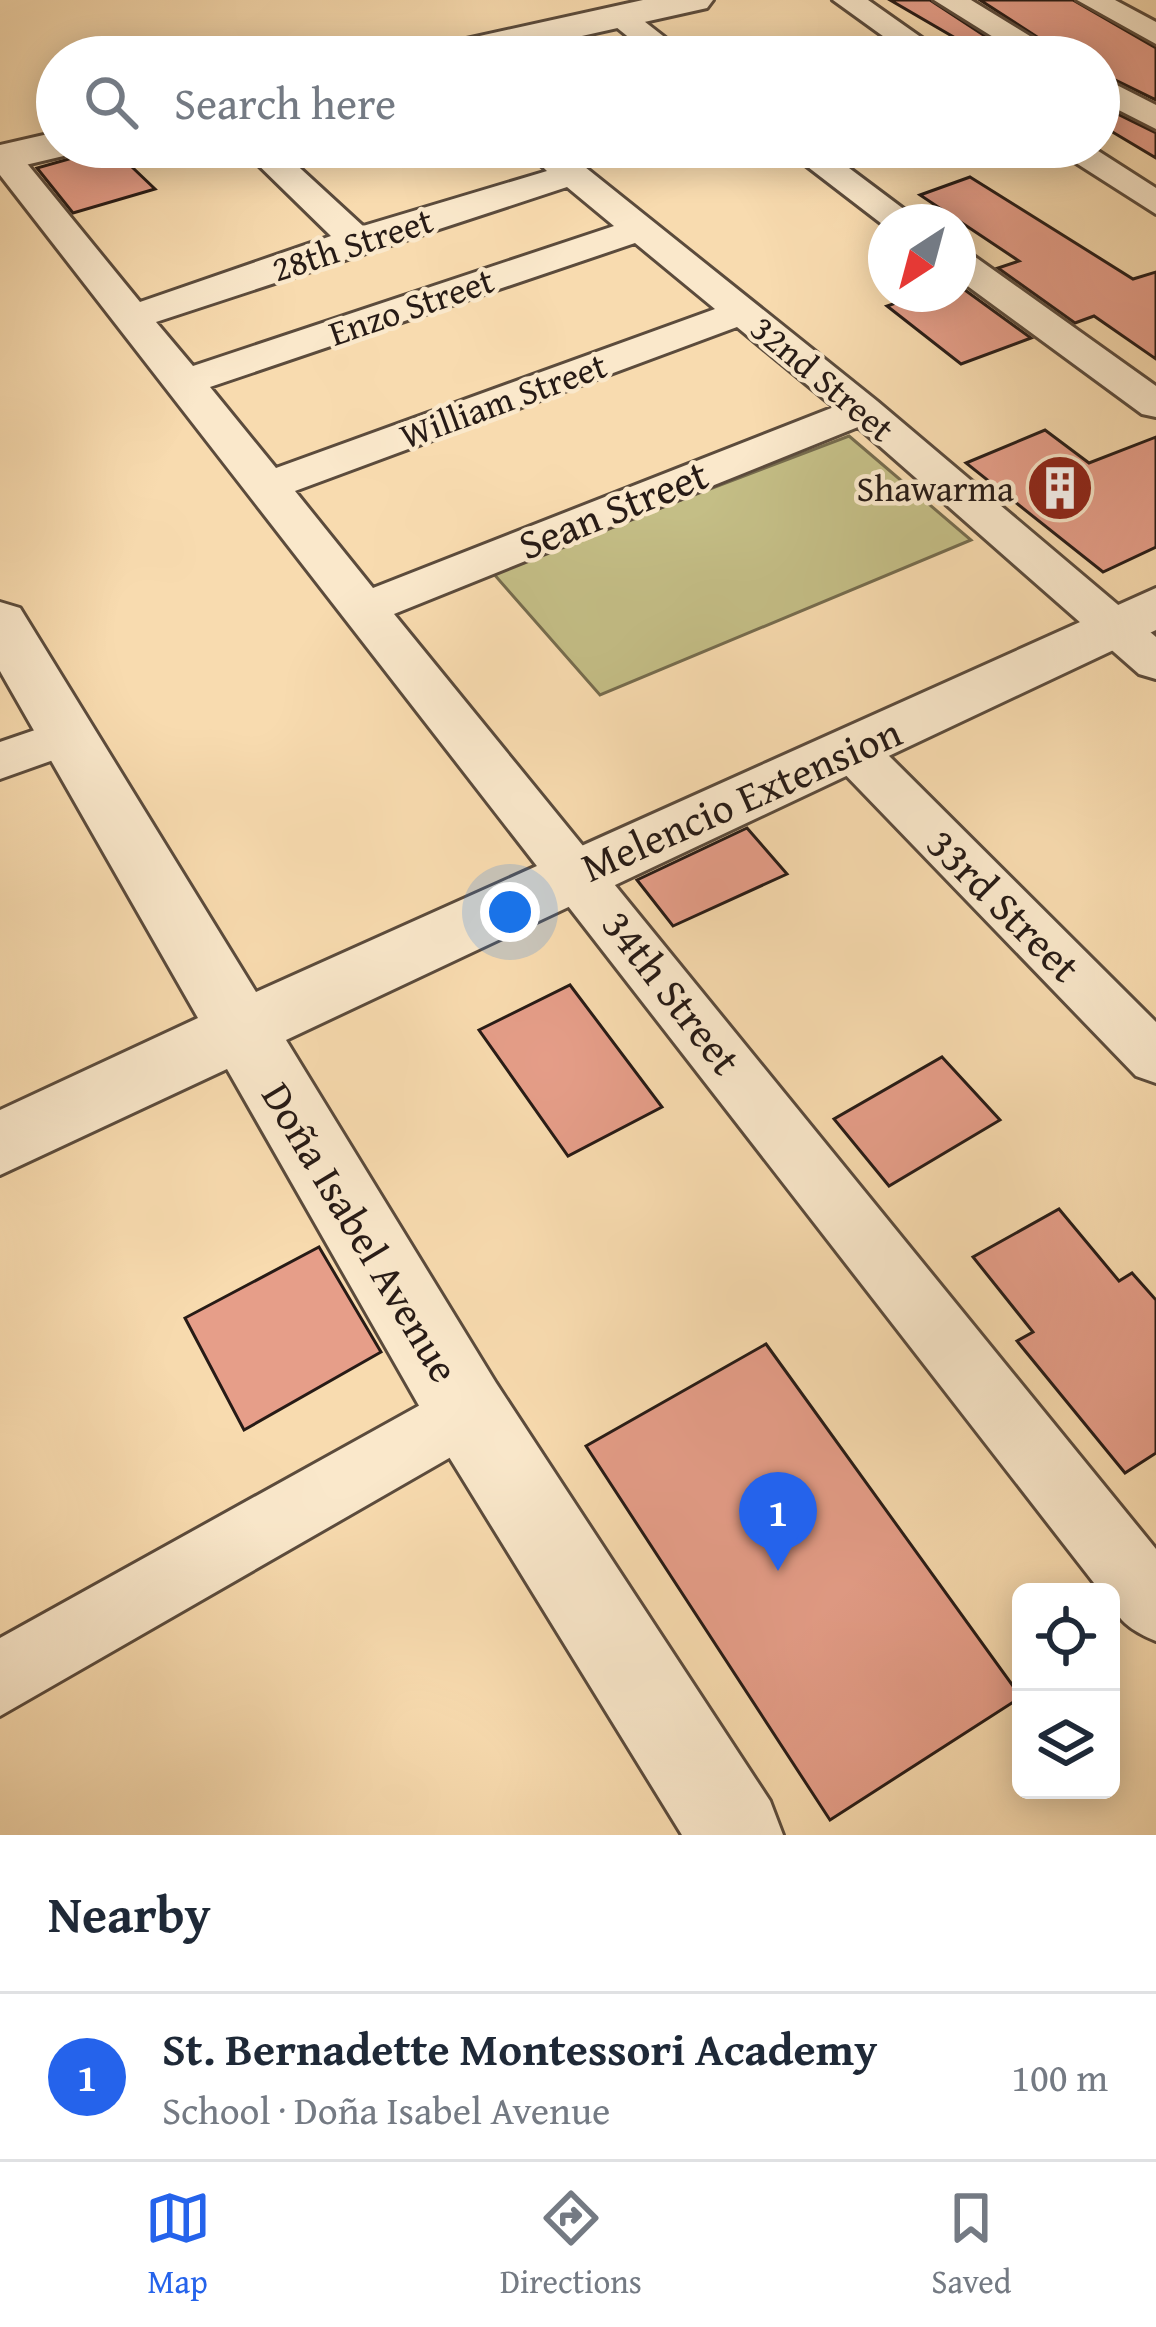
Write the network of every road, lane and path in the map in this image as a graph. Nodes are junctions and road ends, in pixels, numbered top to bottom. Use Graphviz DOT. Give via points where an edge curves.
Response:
graph roads {
  1 [pos="694,0"];
  2 [pos="848,0"];
  3 [pos="949,0"];
  4 [pos="1092,0"];
  5 [pos="620,18"];
  6 [pos="1156,35"];
  7 [pos="535,36"];
  8 [pos="645,36"];
  9 [pos="902,36"];
  10 [pos="1012,36"];
  11 [pos="1120,98"];
  12 [pos="1156,119"];
  13 [pos="36,150"];
  14 [pos="2,157"];
  15 [pos="279,168"];
  16 [pos="565,168"];
  17 [pos="828,168"];
  18 [pos="1101,168"];
  19 [pos="573,174"];
  20 [pos="1156,203"];
  21 [pos="878,204"];
  22 [pos="640,229"];
  23 [pos="356,241"];
  24 [pos="976,275"];
  25 [pos="743,312"];
  26 [pos="134,317"];
  27 [pos="183,383"];
  28 [pos="1156,404"];
  29 [pos="863,410"];
  30 [pos="263,488"];
  31 [pos="362,609"];
  32 [pos="0,621"];
  33 [pos="1142,632"];
  34 [pos="70,736"];
  35 [pos="853,751"];
  36 [pos="0,761"];
  37 [pos="577,871"];
  38 [pos="242,1031"];
  39 [pos="1156,1059"];
  40 [pos="0,1144"];
  41 [pos="467,1411"];
  42 [pos="1156,1605"];
  43 [pos="0,1679"];
  44 [pos="736,1835"];
  1 -- 5 [label="street"];
  2 -- 9 [label="street"];
  3 -- 10 [label="street"];
  4 -- 6 [label="street"];
  5 -- 7 [label="street"];
  5 -- 8 [label="street"];
  11 -- 12 [label="street"];
  13 -- 14 [label="street"];
  14 -- 26 [label="street, 34th Street"];
  15 -- 23 [label="street"];
  16 -- 19 [label="street, 32nd Street"];
  17 -- 21 [label="street"];
  18 -- 20 [label="street"];
  19 -- 22 [label="street, 32nd Street"];
  19 -- 23 [label="street, 28th Street"];
  22 -- 25 [label="street, 32nd Street"];
  22 -- 27 [label="street, Enzo Street"];
  23 -- 26 [label="street, 28th Street"];
  24 -- 28 [label="street"];
  25 -- 29 [label="street, 32nd Street"];
  25 -- 30 [label="street, William Street"];
  26 -- 27 [label="street, 34th Street"];
  27 -- 30 [label="street, 34th Street"];
  29 -- 31 [label="street, Sean Street"];
  29 -- 33 [label="street, 32nd Street"];
  30 -- 31 [label="street, 34th Street"];
  31 -- 37 [label="street, 34th Street"];
  32 -- 34 [label="street, Doña Isabel Avenue"];
  33 -- 35 [label="street, Melencio Extension"];
  34 -- 36 [label="street"];
  34 -- 38 [label="street, Doña Isabel Avenue"];
  35 -- 37 [label="street, Melencio Extension"];
  35 -- 39 [label="street, 33rd Street"];
  37 -- 38 [label="street, Melencio Extension"];
  37 -- 42 [label="street, 34th Street"];
  38 -- 40 [label="street, Melencio Extension"];
  38 -- 41 [label="street, Doña Isabel Avenue"];
  41 -- 43 [label="street"];
  41 -- 44 [label="street, Doña Isabel Avenue"];
}
